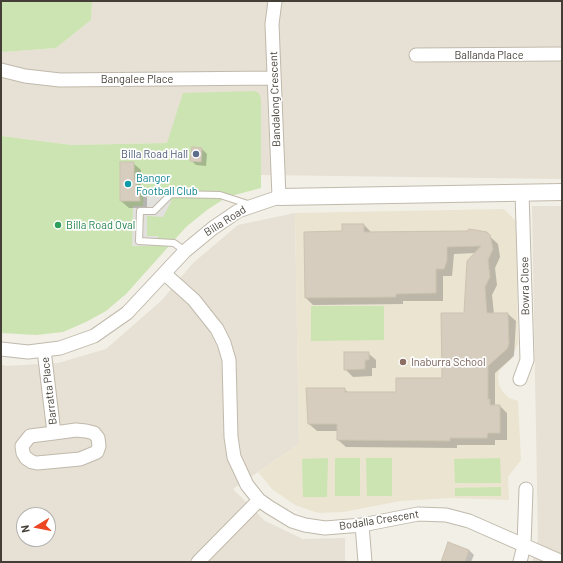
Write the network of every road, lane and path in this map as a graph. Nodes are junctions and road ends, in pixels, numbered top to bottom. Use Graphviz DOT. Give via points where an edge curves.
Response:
graph roads {
  1 [pos="275,1"];
  2 [pos="562,54"];
  3 [pos="416,55"];
  4 [pos="1,70"];
  5 [pos="274,78"];
  6 [pos="522,192"];
  7 [pos="562,192"];
  8 [pos="279,197"];
  9 [pos="251,205"];
  10 [pos="185,252"];
  11 [pos="165,274"];
  12 [pos="1,349"];
  13 [pos="44,350"];
  14 [pos="520,378"];
  15 [pos="54,433"];
  16 [pos="526,489"];
  17 [pos="259,500"];
  18 [pos="362,525"];
  19 [pos="524,545"];
  20 [pos="198,562"];
  21 [pos="365,562"];
  22 [pos="520,562"];
  23 [pos="562,562"];
  1 -- 5 [label="street, Bandalong Crescent" via="272,24"];
  2 -- 3 [label="street, Ballanda Place"];
  4 -- 5 [label="street, Bangalee Place" via="60,80"];
  5 -- 8 [label="street, Bandalong Crescent"];
  6 -- 7 [label="street, Billa Road"];
  6 -- 8 [label="street, Billa Road"];
  6 -- 14 [label="street, Bowra Close" via="527,360"];
  8 -- 9 [label="street, Billa Road"];
  9 -- 10 [label="street, Billa Road" via="213,228"];
  9 -- 10 [label="lane" via="220,195 171,194 154,210 140,211 140,241 174,243"];
  10 -- 11 [label="street, Billa Road"];
  11 -- 13 [label="street, Billa Road" via="127,313 94,336 60,348"];
  11 -- 17 [label="street, Bodalla Crescent" via="194,300 217,329 224,343 229,360 234,457 247,485"];
  12 -- 13 [label="street, Billa Road" via="28,352"];
  13 -- 15 [label="street, Barratta Place"];
  15 -- 15 [label="street, Barratta Place" via="76,430 94,433 99,446 93,454 80,459 37,463 26,458 22,446 30,436"];
  16 -- 19 [label="street"];
  17 -- 18 [label="street, Bodalla Crescent" via="278,513 305,525 325,528"];
  17 -- 20 [label="street"];
  18 -- 19 [label="street, Bodalla Crescent" via="418,514 446,515 469,521"];
  18 -- 21 [label="street"];
  19 -- 22 [label="street"];
  19 -- 23 [label="street, Bodalla Crescent"];
}
